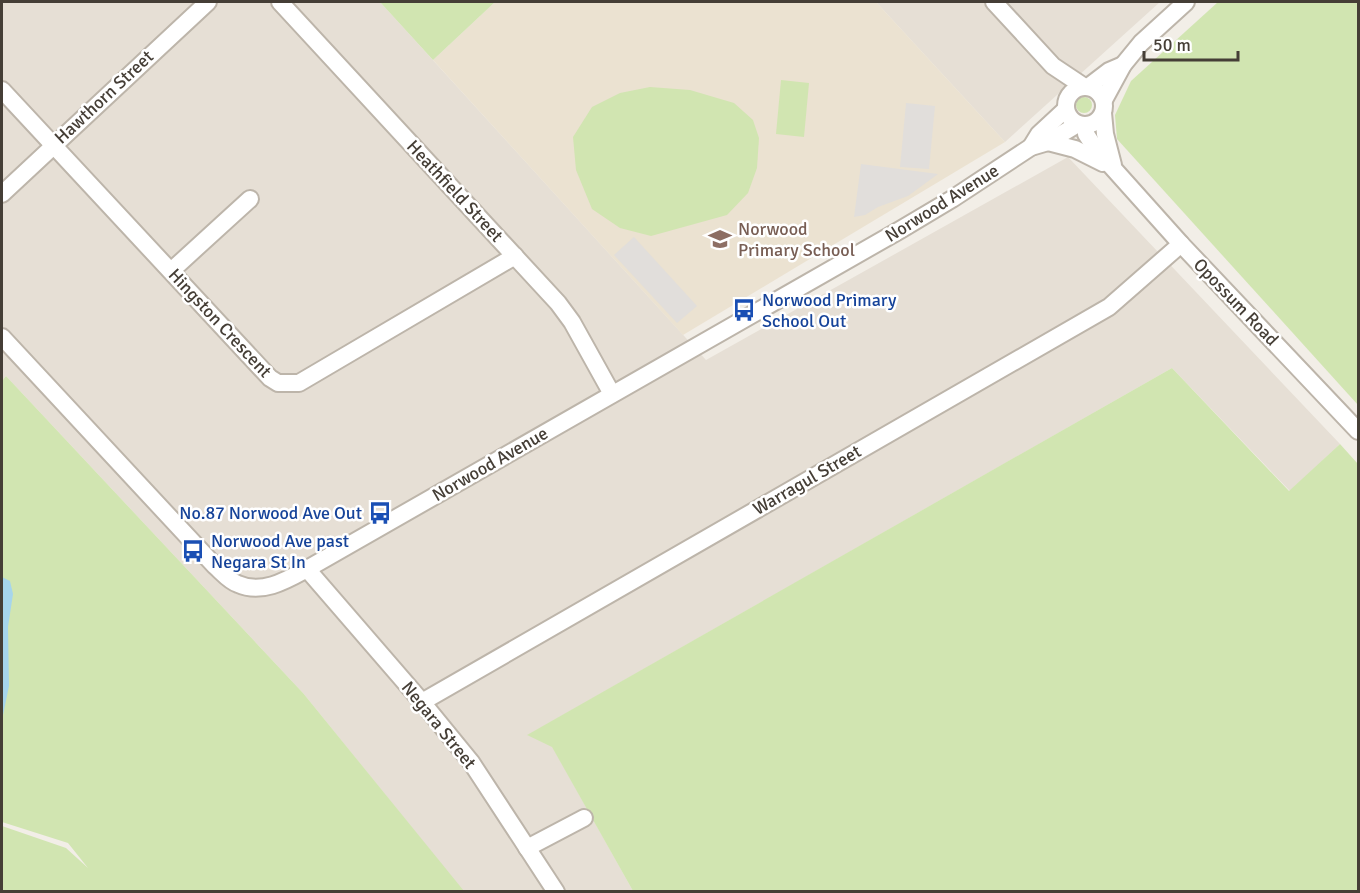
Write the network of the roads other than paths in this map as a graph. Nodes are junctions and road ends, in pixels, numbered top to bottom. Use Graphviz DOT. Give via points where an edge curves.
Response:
graph roads {
  1 [pos="207,2"];
  2 [pos="280,2"];
  3 [pos="994,2"];
  4 [pos="1186,2"];
  5 [pos="1123,65"];
  6 [pos="1053,66"];
  7 [pos="1085,86"];
  8 [pos="2,90"];
  9 [pos="1066,103"];
  10 [pos="1103,107"];
  11 [pos="1082,125"];
  12 [pos="1048,142"];
  13 [pos="53,145"];
  14 [pos="1031,147"];
  15 [pos="1116,172"];
  16 [pos="2,194"];
  17 [pos="250,199"];
  18 [pos="1181,244"];
  19 [pos="515,256"];
  20 [pos="171,271"];
  21 [pos="2,337"];
  22 [pos="612,394"];
  23 [pos="1359,431"];
  24 [pos="307,569"];
  25 [pos="422,702"];
  26 [pos="584,818"];
  27 [pos="527,848"];
  28 [pos="556,891"];
  1 -- 13 [label="street, Hawthorn Street"];
  2 -- 19 [label="street, Heathfield Street"];
  3 -- 6 [label="street"];
  4 -- 5 [label="street"];
  5 -- 7 [label="street"];
  5 -- 10 [label="street"];
  6 -- 7 [label="street"];
  6 -- 9 [label="street"];
  7 -- 9 [label="street" via="1074,90"];
  7 -- 10 [label="street" via="1098,91"];
  8 -- 13 [label="street, Hingston Crescent"];
  9 -- 11 [label="street" via="1070,118"];
  9 -- 14 [label="street, Norwood Avenue"];
  10 -- 11 [label="street" via="1096,122"];
  10 -- 15 [label="street, Opossum Road" via="1109,155"];
  11 -- 12 [label="street, Norwood Avenue"];
  11 -- 15 [label="street, Opossum Road"];
  12 -- 14 [label="street, Norwood Avenue"];
  12 -- 15 [label="street" via="1097,158"];
  13 -- 16 [label="street, Hawthorn Street"];
  13 -- 20 [label="street, Hingston Crescent"];
  14 -- 22 [label="street, Norwood Avenue" via="900,230"];
  15 -- 18 [label="street, Opossum Road"];
  17 -- 20 [label="street"];
  18 -- 23 [label="street, Opossum Road"];
  18 -- 25 [label="street, Warragul Street" via="1109,307"];
  19 -- 20 [label="street, Hingston Crescent" via="299,383 289,385 270,378"];
  19 -- 22 [label="street, Heathfield Street" via="565,312"];
  21 -- 24 [label="street, Norwood Avenue" via="226,576 238,585 267,587"];
  22 -- 24 [label="street, Norwood Avenue"];
  24 -- 25 [label="street, Negara Street"];
  25 -- 27 [label="street, Negara Street" via="471,762"];
  26 -- 27 [label="street"];
  27 -- 28 [label="street, Negara Street"];
}
